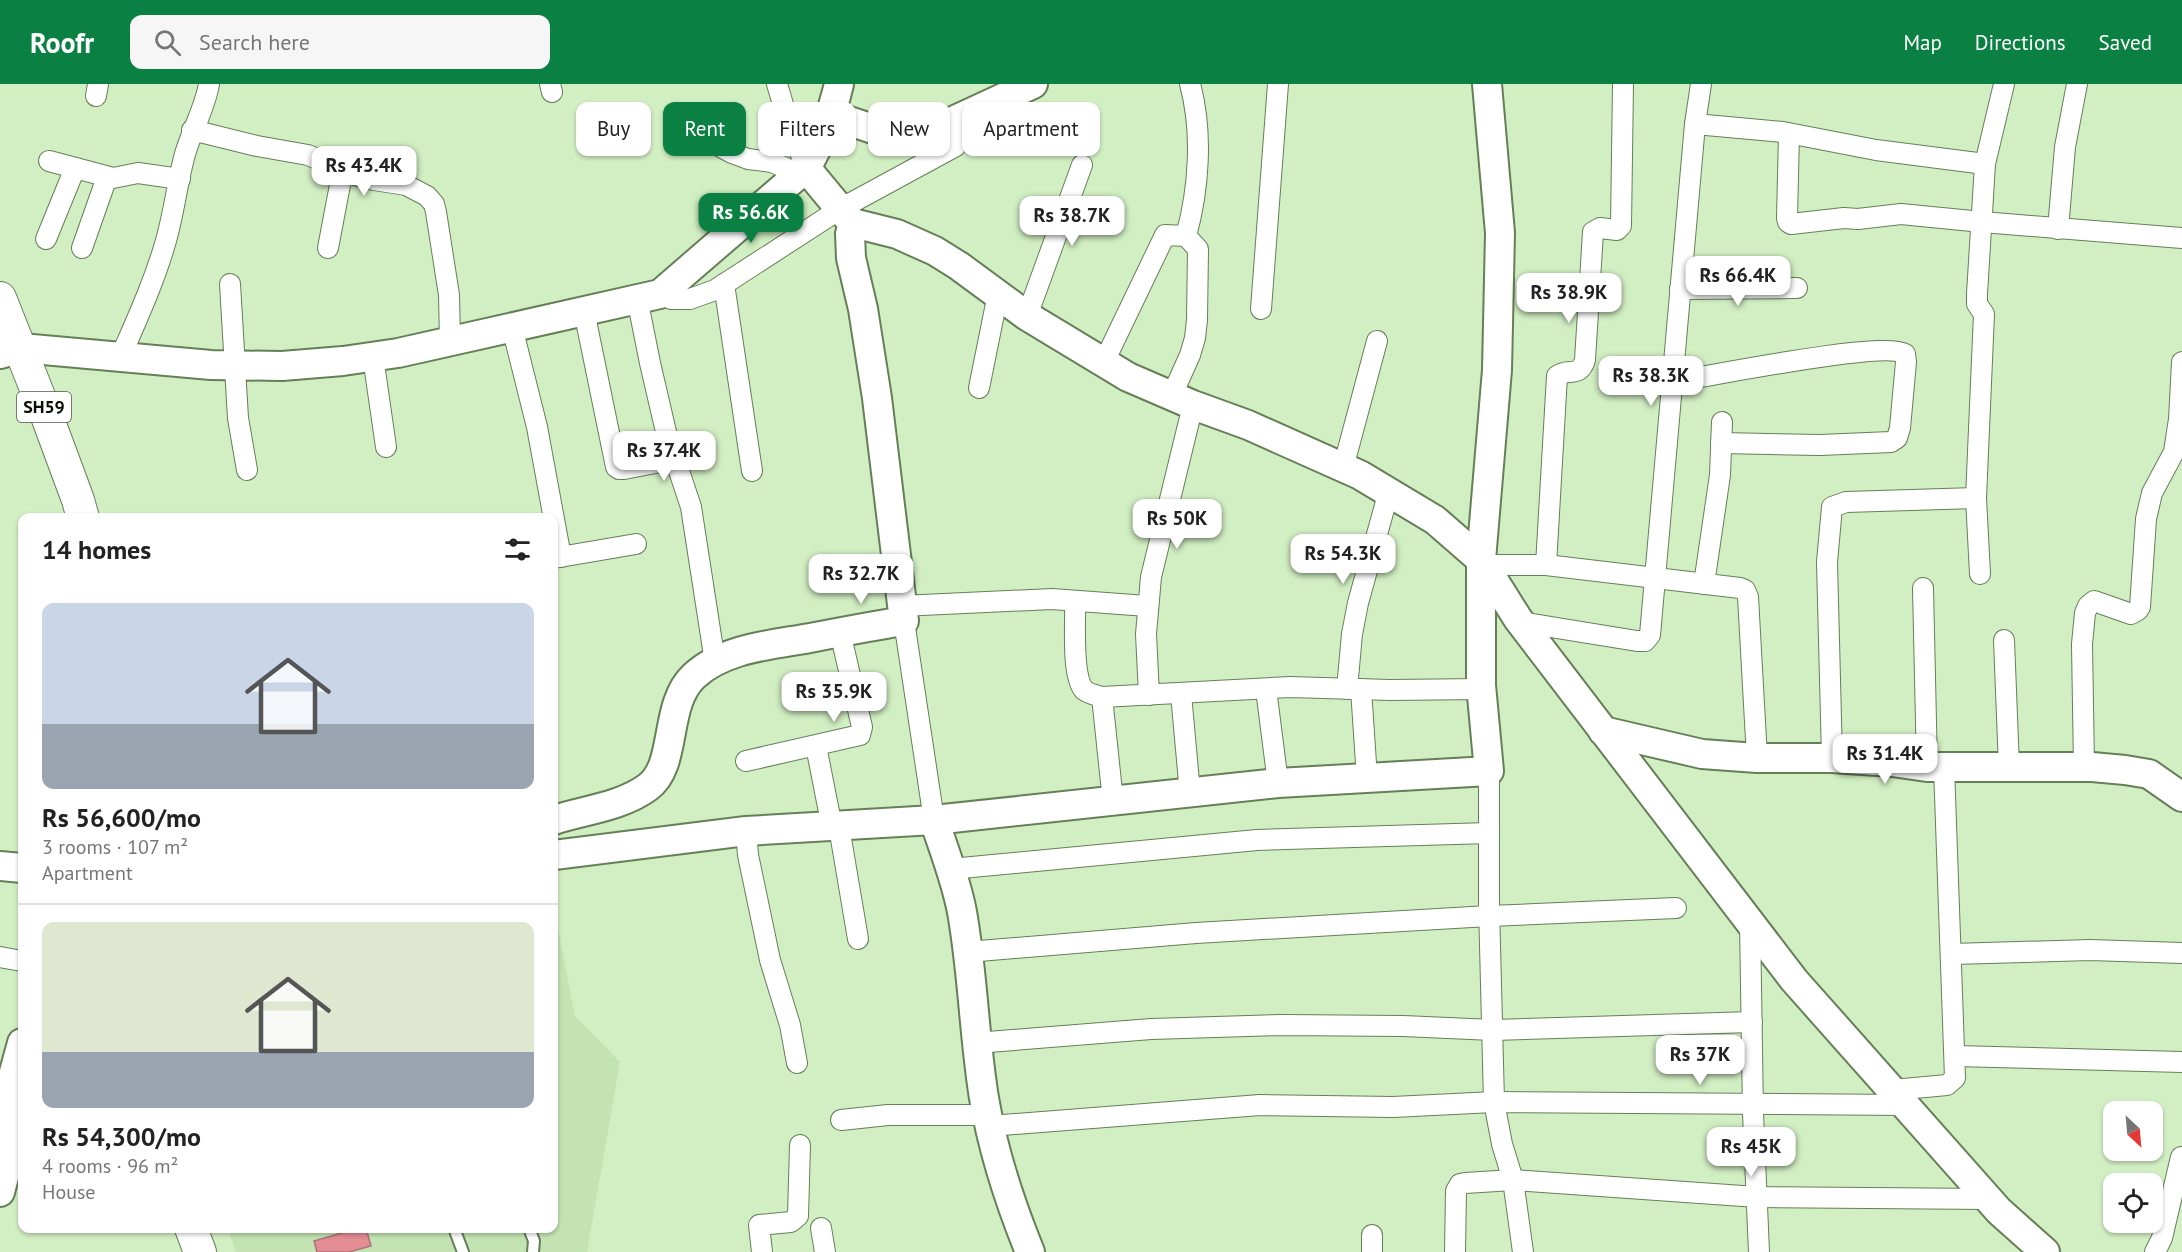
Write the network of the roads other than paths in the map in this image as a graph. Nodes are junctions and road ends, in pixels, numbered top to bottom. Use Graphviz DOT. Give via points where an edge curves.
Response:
graph roads {
  1 [pos="209,84"];
  2 [pos="777,84"];
  3 [pos="839,84"];
  4 [pos="1033,84"];
  5 [pos="1190,84"];
  6 [pos="1278,84"];
  7 [pos="1487,84"];
  8 [pos="1623,84"];
  9 [pos="1701,84"];
  10 [pos="2004,84"];
  11 [pos="2076,84"];
  12 [pos="834,102"];
  13 [pos="994,102"];
  14 [pos="962,117"];
  15 [pos="856,123"];
  16 [pos="1695,124"];
  17 [pos="192,130"];
  18 [pos="1789,134"];
  19 [pos="962,137"];
  20 [pos="740,156"];
  21 [pos="812,156"];
  22 [pos="49,161"];
  23 [pos="1985,164"];
  24 [pos="1082,165"];
  25 [pos="75,168"];
  26 [pos="343,169"];
  27 [pos="802,171"];
  28 [pos="107,177"];
  29 [pos="180,179"];
  30 [pos="847,216"];
  31 [pos="1982,222"];
  32 [pos="2058,229"];
  33 [pos="1186,236"];
  34 [pos="2182,238"];
  35 [pos="46,239"];
  36 [pos="82,248"];
  37 [pos="328,248"];
  38 [pos="230,284"];
  39 [pos="724,284"];
  40 [pos="1797,288"];
  41 [pos="1680,289"];
  42 [pos="998,294"];
  43 [pos="648,296"];
  44 [pos="0,298"];
  45 [pos="1261,309"];
  46 [pos="584,311"];
  47 [pos="1027,316"];
  48 [pos="512,327"];
  49 [pos="450,341"];
  50 [pos="1377,341"];
  51 [pos="7,348"];
  52 [pos="122,356"];
  53 [pos="373,357"];
  54 [pos="1104,362"];
  55 [pos="2182,362"];
  56 [pos="236,366"];
  57 [pos="1672,382"];
  58 [pos="979,388"];
  59 [pos="1183,400"];
  60 [pos="1722,422"];
  61 [pos="1721,442"];
  62 [pos="386,447"];
  63 [pos="676,459"];
  64 [pos="1343,468"];
  65 [pos="247,470"];
  66 [pos="752,471"];
  67 [pos="1389,491"];
  68 [pos="1976,498"];
  69 [pos="63,513"];
  70 [pos="82,513"];
  71 [pos="550,513"];
  72 [pos="636,544"];
  73 [pos="558,557"];
  74 [pos="1483,562"];
  75 [pos="1546,565"];
  76 [pos="1980,574"];
  77 [pos="1656,578"];
  78 [pos="1704,584"];
  79 [pos="1923,588"];
  80 [pos="1075,601"];
  81 [pos="1147,606"];
  82 [pos="903,613"];
  83 [pos="1520,622"];
  84 [pos="840,632"];
  85 [pos="2004,640"];
  86 [pos="715,662"];
  87 [pos="1266,689"];
  88 [pos="1354,689"];
  89 [pos="1482,689"];
  90 [pos="1181,694"];
  91 [pos="1149,695"];
  92 [pos="1102,697"];
  93 [pos="1603,731"];
  94 [pos="816,746"];
  95 [pos="1757,758"];
  96 [pos="1832,758"];
  97 [pos="746,761"];
  98 [pos="1936,767"];
  99 [pos="2009,767"];
  100 [pos="2084,767"];
  101 [pos="1489,771"];
  102 [pos="1367,778"];
  103 [pos="1278,783"];
  104 [pos="2180,789"];
  105 [pos="1190,793"];
  106 [pos="1113,801"];
  107 [pos="558,819"];
  108 [pos="934,820"];
  109 [pos="836,827"];
  110 [pos="746,831"];
  111 [pos="1489,833"];
  112 [pos="558,854"];
  113 [pos="0,866"];
  114 [pos="18,868"];
  115 [pos="951,869"];
  116 [pos="1676,908"];
  117 [pos="1489,916"];
  118 [pos="1750,922"];
  119 [pos="858,939"];
  120 [pos="967,952"];
  121 [pos="2182,953"];
  122 [pos="1952,954"];
  123 [pos="0,957"];
  124 [pos="18,960"];
  125 [pos="1752,1022"];
  126 [pos="1493,1030"];
  127 [pos="976,1043"];
  128 [pos="1955,1056"];
  129 [pos="2182,1062"];
  130 [pos="797,1063"];
  131 [pos="18,1065"];
  132 [pos="1899,1098"];
  133 [pos="1494,1102"];
  134 [pos="1753,1105"];
  135 [pos="10,1108"];
  136 [pos="841,1120"];
  137 [pos="989,1121"];
  138 [pos="801,1146"];
  139 [pos="2181,1157"];
  140 [pos="1513,1180"];
  141 [pos="0,1192"];
  142 [pos="1757,1197"];
  143 [pos="1988,1199"];
  144 [pos="821,1228"];
  145 [pos="193,1233"];
  146 [pos="211,1233"];
  147 [pos="456,1233"];
  148 [pos="531,1233"];
  149 [pos="200,1252"];
  150 [pos="217,1252"];
  151 [pos="463,1252"];
  152 [pos="533,1252"];
  153 [pos="762,1252"];
  154 [pos="825,1252"];
  155 [pos="1030,1252"];
  156 [pos="1455,1252"];
  157 [pos="1523,1252"];
  158 [pos="1759,1252"];
  159 [pos="2046,1252"];
  160 [pos="2155,1252"];
  1 -- 17 [label="street"];
  2 -- 27 [label="street"];
  3 -- 12 [label="street"];
  4 -- 13 [label="street"];
  5 -- 33 [label="street" via="1197,181"];
  6 -- 45 [label="street"];
  7 -- 74 [label="street" via="1500,233 1497,370"];
  8 -- 75 [label="street" via="1621,226 1617,230 1600,228 1593,232 1585,360 1579,371 1557,376"];
  9 -- 16 [label="street"];
  10 -- 23 [label="street"];
  11 -- 32 [label="street" via="2065,147"];
  14 -- 15 [label="street" via="927,133 899,135"];
  16 -- 18 [label="street"];
  16 -- 41 [label="street"];
  17 -- 26 [label="street" via="308,154"];
  17 -- 29 [label="street"];
  18 -- 23 [label="street"];
  18 -- 31 [label="street" via="1787,218 1791,224 1901,214"];
  19 -- 30 [label="street" via="956,146"];
  20 -- 27 [label="street"];
  21 -- 27 [label="street"];
  22 -- 25 [label="street"];
  23 -- 31 [label="street"];
  24 -- 47 [label="street"];
  25 -- 28 [label="street"];
  25 -- 35 [label="street"];
  26 -- 37 [label="street"];
  26 -- 49 [label="street" via="412,188 434,204 449,295"];
  27 -- 30 [label="street"];
  27 -- 43 [label="street"];
  28 -- 29 [label="street" via="138,173"];
  28 -- 36 [label="street"];
  29 -- 52 [label="street" via="160,261"];
  30 -- 39 [label="street"];
  30 -- 42 [label="street" via="935,251"];
  30 -- 82 [label="street" via="877,398"];
  31 -- 32 [label="street"];
  31 -- 68 [label="street" via="1977,304 1984,315 1984,338"];
  32 -- 34 [label="street"];
  33 -- 54 [label="street" via="1165,235"];
  33 -- 59 [label="street" via="1198,249 1197,320"];
  38 -- 56 [label="street"];
  39 -- 43 [label="street" via="690,299"];
  39 -- 66 [label="street"];
  40 -- 41 [label="street"];
  41 -- 57 [label="street"];
  42 -- 47 [label="street"];
  42 -- 58 [label="street"];
  43 -- 46 [label="street"];
  43 -- 63 [label="street" via="650,363"];
  44 -- 51 [label="main road, SH59"];
  46 -- 48 [label="street"];
  46 -- 63 [label="street" via="616,467 624,469"];
  47 -- 54 [label="street"];
  48 -- 49 [label="street"];
  48 -- 71 [label="street" via="537,427"];
  49 -- 53 [label="street"];
  50 -- 64 [label="street"];
  51 -- 52 [label="street"];
  51 -- 69 [label="main road, SH59"];
  51 -- 70 [label="main road, SH59"];
  52 -- 56 [label="street"];
  53 -- 56 [label="street" via="282,366"];
  53 -- 62 [label="street"];
  54 -- 59 [label="street" via="1128,377"];
  55 -- 100 [label="street" via="2174,452 2152,493 2146,519 2140,607 2131,614 2094,601 2085,613"];
  56 -- 65 [label="street" via="238,418"];
  57 -- 61 [label="street" via="1818,357 1898,350 1905,354 1900,428 1894,440 1820,445"];
  57 -- 77 [label="street"];
  59 -- 64 [label="street"];
  59 -- 81 [label="street"];
  60 -- 61 [label="street"];
  61 -- 78 [label="street" via="1719,486"];
  63 -- 86 [label="street" via="691,507"];
  64 -- 67 [label="street"];
  67 -- 74 [label="street" via="1435,520"];
  67 -- 88 [label="street" via="1352,634"];
  68 -- 76 [label="street"];
  68 -- 96 [label="street" via="1846,502 1832,507 1827,562"];
  72 -- 73 [label="street"];
  74 -- 75 [label="street"];
  74 -- 83 [label="street"];
  74 -- 89 [label="street"];
  75 -- 77 [label="street"];
  77 -- 78 [label="street"];
  77 -- 83 [label="street" via="1650,635 1645,641"];
  78 -- 95 [label="street" via="1740,588 1748,597"];
  79 -- 98 [label="street"];
  80 -- 81 [label="street"];
  80 -- 82 [label="street" via="1052,599"];
  80 -- 92 [label="street" via="1080,682 1084,690"];
  81 -- 91 [label="street"];
  82 -- 84 [label="street"];
  82 -- 108 [label="street"];
  83 -- 93 [label="street"];
  84 -- 86 [label="street" via="745,650"];
  84 -- 94 [label="street" via="862,732 857,737"];
  85 -- 99 [label="street"];
  86 -- 107 [label="street" via="699,672 679,698 663,767 649,786 627,799"];
  87 -- 88 [label="street"];
  87 -- 90 [label="street"];
  87 -- 103 [label="street"];
  88 -- 89 [label="street"];
  88 -- 102 [label="street"];
  89 -- 101 [label="street"];
  90 -- 91 [label="street"];
  90 -- 105 [label="street"];
  91 -- 92 [label="street"];
  92 -- 106 [label="street"];
  93 -- 95 [label="street" via="1691,752"];
  93 -- 118 [label="street"];
  94 -- 97 [label="street"];
  94 -- 109 [label="street"];
  95 -- 96 [label="street"];
  96 -- 98 [label="street"];
  98 -- 99 [label="street"];
  98 -- 122 [label="street"];
  99 -- 100 [label="street"];
  100 -- 104 [label="street" via="2150,774"];
  101 -- 102 [label="street"];
  101 -- 111 [label="street"];
  102 -- 103 [label="street"];
  103 -- 105 [label="street"];
  105 -- 106 [label="street"];
  106 -- 108 [label="street"];
  108 -- 109 [label="street"];
  108 -- 115 [label="street"];
  109 -- 110 [label="street"];
  109 -- 119 [label="street"];
  110 -- 112 [label="street"];
  110 -- 130 [label="street" via="770,960"];
  111 -- 115 [label="street" via="1257,840"];
  111 -- 117 [label="street"];
  113 -- 114 [label="street"];
  115 -- 120 [label="street"];
  116 -- 117 [label="street"];
  117 -- 120 [label="street" via="1196,933"];
  117 -- 126 [label="street"];
  118 -- 125 [label="street"];
  118 -- 132 [label="street" via="1794,980"];
  120 -- 127 [label="street"];
  121 -- 122 [label="street" via="2090,950"];
  122 -- 128 [label="street"];
  123 -- 124 [label="street"];
  125 -- 126 [label="street"];
  125 -- 134 [label="street"];
  126 -- 127 [label="street" via="1282,1025 1151,1029"];
  126 -- 133 [label="street"];
  127 -- 137 [label="street"];
  128 -- 129 [label="street"];
  128 -- 132 [label="street" via="1952,1082"];
  131 -- 135 [label="street"];
  132 -- 134 [label="street"];
  132 -- 143 [label="street"];
  133 -- 134 [label="street"];
  133 -- 137 [label="street" via="1393,1107 1260,1106"];
  133 -- 140 [label="street"];
  134 -- 142 [label="street"];
  135 -- 141 [label="street"];
  136 -- 137 [label="street" via="888,1115"];
  137 -- 155 [label="street"];
  138 -- 153 [label="street" via="798,1216 791,1222 759,1225"];
  139 -- 160 [label="street" via="2162,1238"];
  140 -- 142 [label="street"];
  140 -- 156 [label="street" via="1457,1187"];
  140 -- 157 [label="street"];
  142 -- 143 [label="street"];
  142 -- 158 [label="street"];
  143 -- 159 [label="street"];
  144 -- 154 [label="street"];
  145 -- 149 [label="main road"];
  146 -- 150 [label="main road"];
  147 -- 151 [label="lane"];
  148 -- 152 [label="lane"];
}
